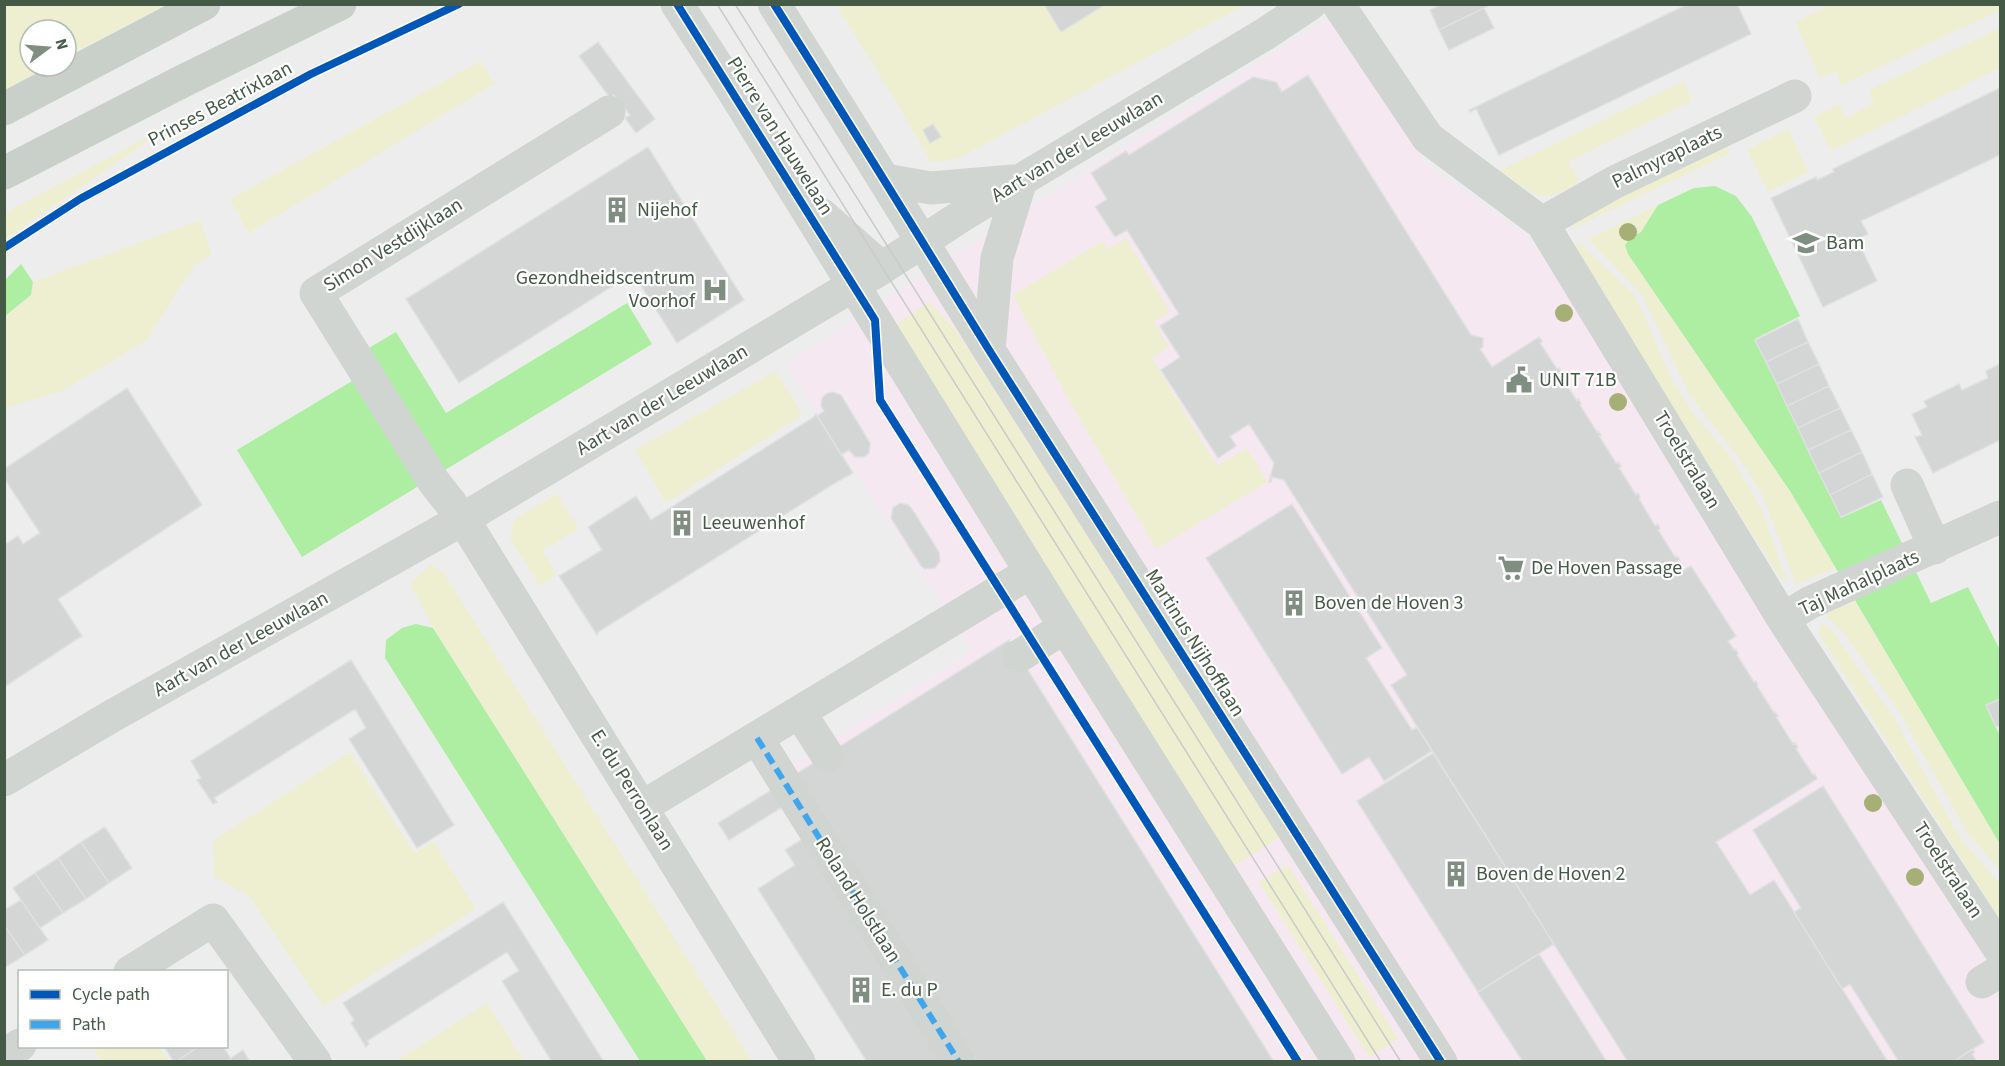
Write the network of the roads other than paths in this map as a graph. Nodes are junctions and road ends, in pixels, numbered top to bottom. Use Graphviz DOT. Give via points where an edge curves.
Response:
graph roads {
  1 [pos="204,4"];
  2 [pos="340,4"];
  3 [pos="677,4"];
  4 [pos="774,4"];
  5 [pos="1310,4"];
  6 [pos="1338,4"];
  7 [pos="1796,96"];
  8 [pos="4,109"];
  9 [pos="609,112"];
  10 [pos="4,173"];
  11 [pos="885,180"];
  12 [pos="1021,180"];
  13 [pos="792,187"];
  14 [pos="1542,223"];
  15 [pos="921,242"];
  16 [pos="882,268"];
  17 [pos="853,286"];
  18 [pos="989,350"];
  19 [pos="1907,485"];
  20 [pos="2001,518"];
  21 [pos="463,519"];
  22 [pos="1926,552"];
  23 [pos="1031,572"];
  24 [pos="1783,619"];
  25 [pos="1065,627"];
  26 [pos="1019,656"];
  27 [pos="800,713"];
  28 [pos="757,738"];
  29 [pos="827,755"];
  30 [pos="4,780"];
  31 [pos="642,807"];
  32 [pos="2001,950"];
  33 [pos="133,970"];
  34 [pos="18,1046"];
  35 [pos="4,1055"];
  36 [pos="315,1062"];
  37 [pos="799,1062"];
  38 [pos="959,1062"];
  39 [pos="1338,1062"];
  40 [pos="1441,1062"];
  1 -- 8 [label="main road"];
  2 -- 10 [label="main road, Prinses Beatrixlaan"];
  3 -- 13 [label="street, Pierre van Hauwelaan"];
  4 -- 11 [label="street"];
  5 -- 12 [label="street, Aart van der Leeuwlaan"];
  6 -- 14 [label="street, Troelstralaan" via="1428,138"];
  7 -- 14 [label="street, Palmyraplaats" via="1615,182"];
  9 -- 21 [label="street, Simon Vestdijklaan" via="316,293 434,482"];
  11 -- 12 [label="street" via="931,188"];
  11 -- 15 [label="street"];
  12 -- 15 [label="street, Aart van der Leeuwlaan"];
  12 -- 18 [label="street" via="997,258"];
  13 -- 16 [label="street"];
  13 -- 17 [label="street, Pierre van Hauwelaan"];
  14 -- 24 [label="street, Troelstralaan"];
  15 -- 16 [label="street, Aart van der Leeuwlaan"];
  15 -- 18 [label="street, Martinus Nijhofflaan"];
  16 -- 17 [label="street, Aart van der Leeuwlaan"];
  17 -- 21 [label="street, Aart van der Leeuwlaan"];
  17 -- 23 [label="street"];
  18 -- 40 [label="street, Martinus Nijhofflaan"];
  19 -- 22 [label="street, Taj Mahalplaats"];
  20 -- 22 [label="street, Taj Mahalplaats"];
  21 -- 30 [label="street, Aart van der Leeuwlaan"];
  21 -- 31 [label="street, E. du Perronlaan"];
  22 -- 24 [label="street, Taj Mahalplaats" via="1809,603"];
  23 -- 25 [label="street"];
  23 -- 27 [label="street"];
  24 -- 32 [label="street, Troelstralaan"];
  25 -- 26 [label="street"];
  25 -- 39 [label="street"];
  27 -- 28 [label="street"];
  27 -- 29 [label="street"];
  28 -- 31 [label="street"];
  28 -- 38 [label="street, Roland Holstlaan"];
  31 -- 37 [label="street, E. du Perronlaan"];
  33 -- 36 [label="street" via="213,920"];
  34 -- 35 [label="street"];
}
